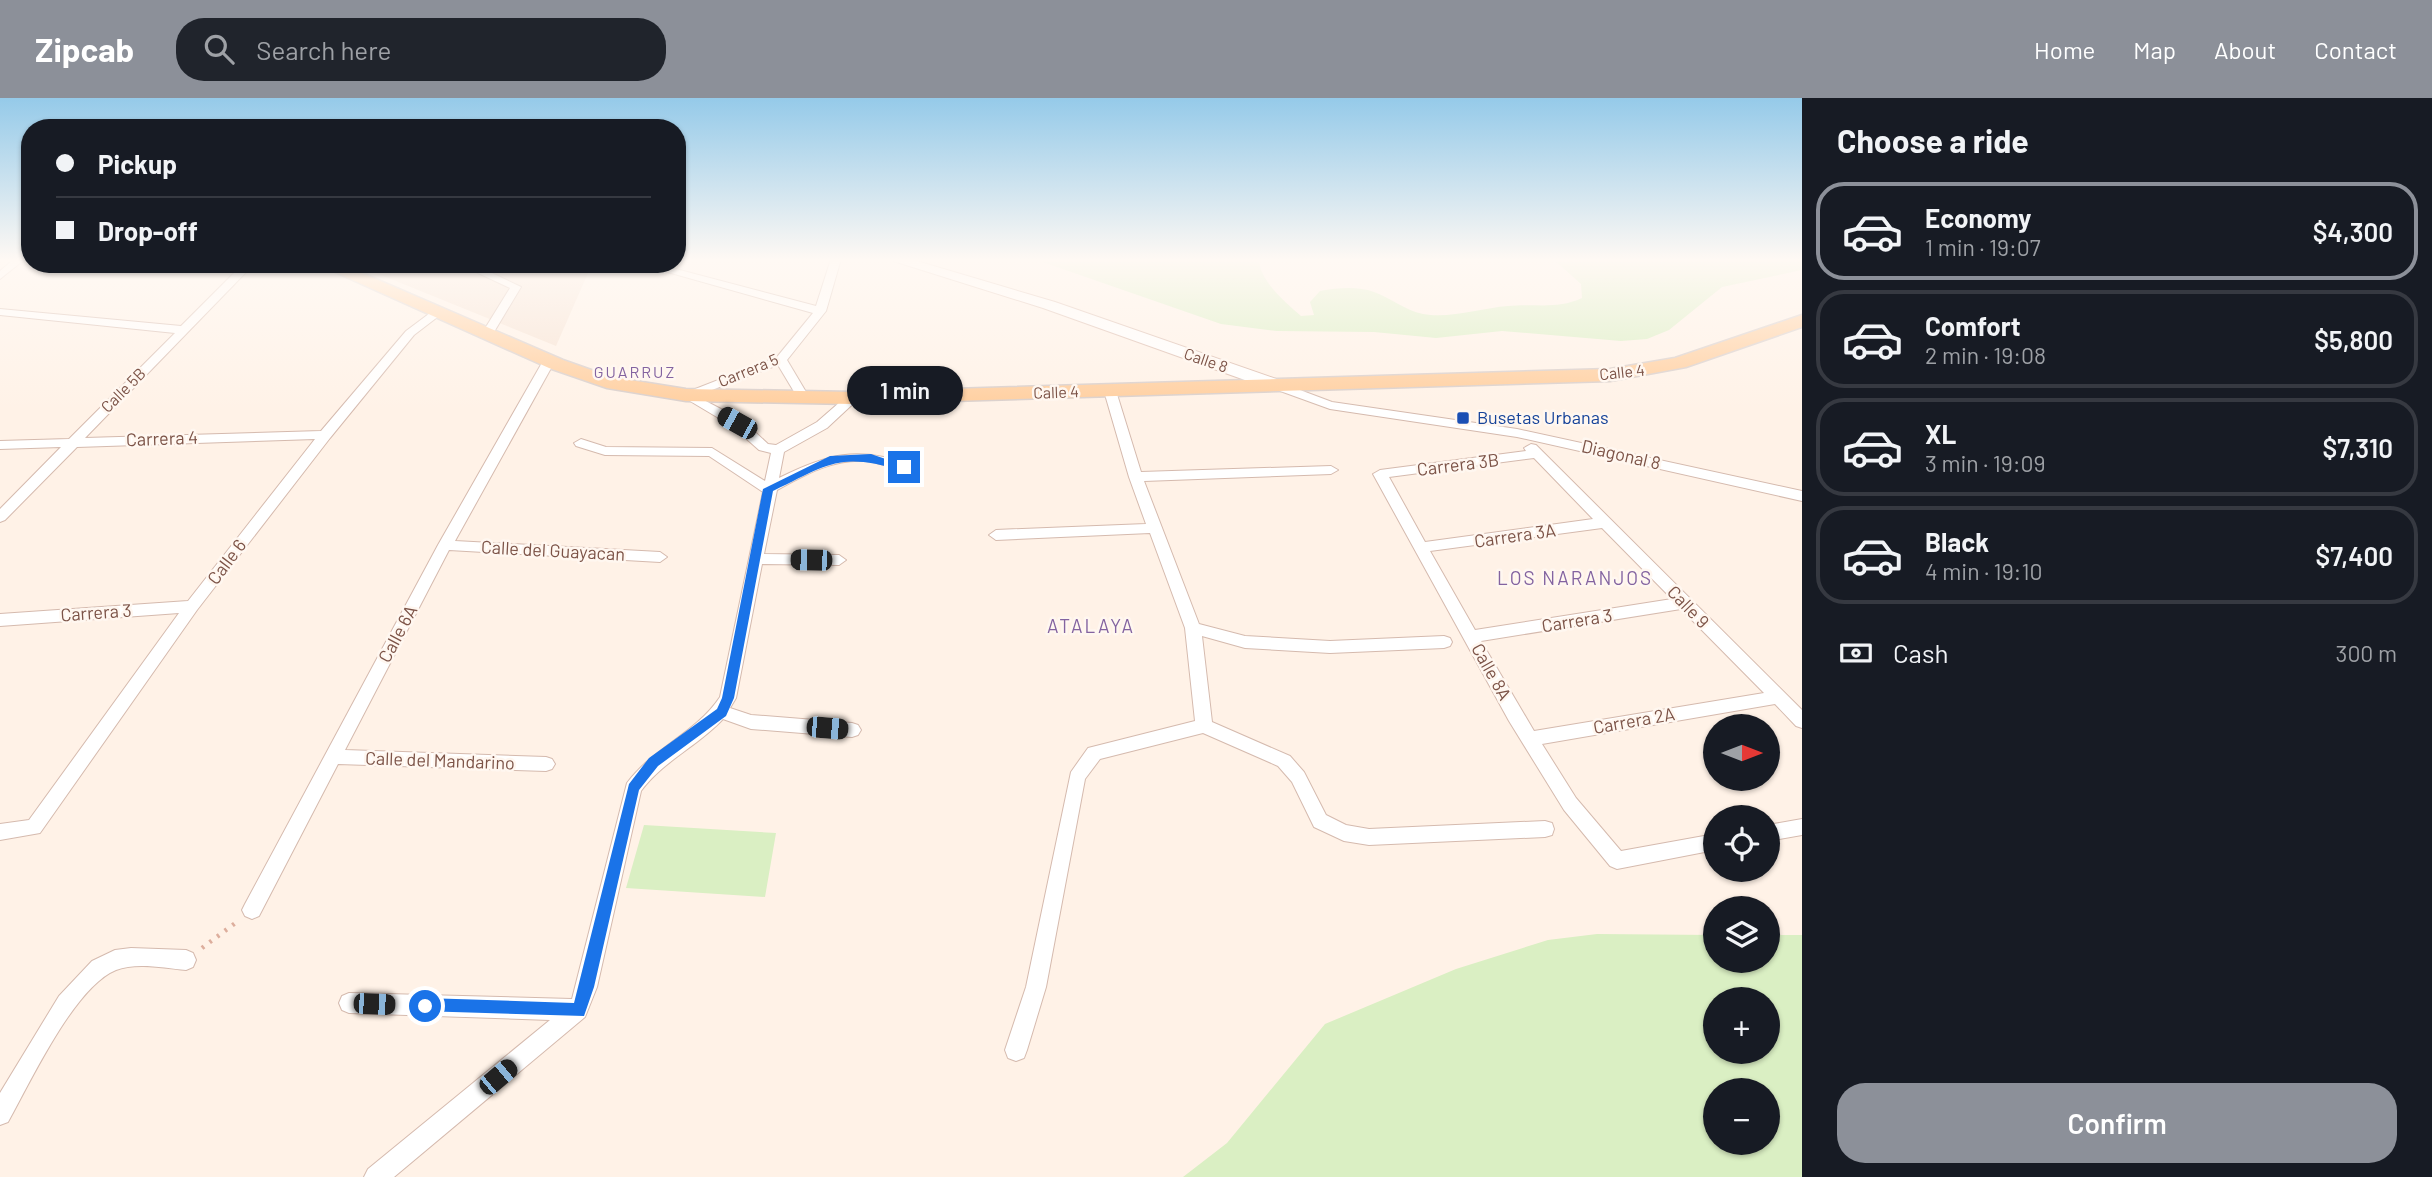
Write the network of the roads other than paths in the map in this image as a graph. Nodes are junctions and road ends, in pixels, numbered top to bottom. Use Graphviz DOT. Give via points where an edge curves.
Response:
graph roads {
  1 [pos="203,309"];
  2 [pos="432,309"];
  3 [pos="502,309"];
  4 [pos="814,309"];
  5 [pos="1061,309"];
  6 [pos="820,311"];
  7 [pos="0,312"];
  8 [pos="438,312"];
  9 [pos="1802,321"];
  10 [pos="183,330"];
  11 [pos="486,335"];
  12 [pos="781,360"];
  13 [pos="550,361"];
  14 [pos="1276,385"];
  15 [pos="1110,391"];
  16 [pos="686,395"];
  17 [pos="803,397"];
  18 [pos="852,398"];
  19 [pos="1517,433"];
  20 [pos="325,435"];
  21 [pos="73,441"];
  22 [pos="581,443"];
  23 [pos="0,445"];
  24 [pos="778,450"];
  25 [pos="1536,454"];
  26 [pos="904,467"];
  27 [pos="1331,470"];
  28 [pos="1380,474"];
  29 [pos="1136,477"];
  30 [pos="768,489"];
  31 [pos="1802,496"];
  32 [pos="0,517"];
  33 [pos="1607,522"];
  34 [pos="1156,528"];
  35 [pos="996,535"];
  36 [pos="445,545"];
  37 [pos="1423,547"];
  38 [pos="660,557"];
  39 [pos="756,559"];
  40 [pos="839,560"];
  41 [pos="1684,603"];
  42 [pos="192,606"];
  43 [pos="0,620"];
  44 [pos="1193,628"];
  45 [pos="1471,637"];
  46 [pos="1444,642"];
  47 [pos="1778,697"];
  48 [pos="722,712"];
  49 [pos="1802,721"];
  50 [pos="1204,726"];
  51 [pos="852,730"];
  52 [pos="1531,738"];
  53 [pos="334,757"];
  54 [pos="546,764"];
  55 [pos="1802,827"];
  56 [pos="1545,829"];
  57 [pos="1780,831"];
  58 [pos="0,832"];
  59 [pos="1703,844"];
  60 [pos="252,910"];
  61 [pos="186,960"];
  62 [pos="349,1003"];
  63 [pos="578,1010"];
  64 [pos="1016,1050"];
  65 [pos="0,1114"];
  66 [pos="376,1177"];
  1 -- 10 [label="street, Calle 5B"];
  2 -- 8 [label="main road, Calle 4"];
  3 -- 11 [label="street"];
  4 -- 6 [label="street"];
  5 -- 14 [label="main road, Calle 8"];
  6 -- 12 [label="street, Carrera 5"];
  7 -- 10 [label="street"];
  8 -- 11 [label="main road, Calle 4"];
  8 -- 20 [label="street, Calle 6" via="410,333"];
  9 -- 14 [label="main road, Calle 4" via="1679,363 1610,375"];
  10 -- 21 [label="street, Calle 5B"];
  11 -- 13 [label="main road, Calle 4"];
  12 -- 16 [label="street, Carrera 5"];
  12 -- 17 [label="street"];
  13 -- 16 [label="main road, Calle 4" via="607,382"];
  13 -- 36 [label="street, Calle 6A"];
  14 -- 15 [label="main road, Calle 4"];
  14 -- 19 [label="street, Diagonal 8" via="1330,405"];
  15 -- 18 [label="main road, Calle 4"];
  15 -- 29 [label="street"];
  16 -- 17 [label="main road, Calle 4"];
  16 -- 24 [label="street" via="737,423 764,447"];
  17 -- 18 [label="main road, Calle 4"];
  18 -- 24 [label="street" via="822,425"];
  19 -- 25 [label="street, Calle 9"];
  19 -- 31 [label="street, Diagonal 8"];
  20 -- 21 [label="street, Carrera 4"];
  20 -- 42 [label="street, Calle 6"];
  21 -- 23 [label="street, Carrera 4"];
  21 -- 32 [label="street, Calle 5B"];
  22 -- 30 [label="street" via="605,451 712,452"];
  24 -- 30 [label="street"];
  25 -- 28 [label="street, Carrera 3B"];
  25 -- 33 [label="street, Calle 9"];
  26 -- 30 [label="street" via="871,457 834,458"];
  27 -- 29 [label="street"];
  28 -- 37 [label="street, Calle 8A"];
  29 -- 34 [label="street"];
  30 -- 39 [label="street"];
  33 -- 37 [label="street, Carrera 3A"];
  33 -- 41 [label="street, Calle 9"];
  34 -- 35 [label="street"];
  34 -- 44 [label="street"];
  36 -- 38 [label="street, Calle del Guayacan"];
  36 -- 53 [label="street, Calle 6A"];
  37 -- 45 [label="street, Calle 8A"];
  39 -- 40 [label="street"];
  39 -- 48 [label="street"];
  41 -- 45 [label="street, Carrera 3"];
  41 -- 47 [label="street, Calle 9"];
  42 -- 43 [label="street, Carrera 3"];
  42 -- 58 [label="street, Calle 6" via="34,827"];
  44 -- 46 [label="street" via="1245,642 1330,647"];
  44 -- 50 [label="street"];
  45 -- 52 [label="street, Calle 8A"];
  47 -- 49 [label="street, Calle 9"];
  47 -- 52 [label="street, Carrera 2A"];
  48 -- 51 [label="street" via="751,722"];
  48 -- 63 [label="street" via="653,762 633,788"];
  50 -- 56 [label="street" via="1284,761 1298,777 1320,821 1343,833 1369,837"];
  50 -- 64 [label="street" via="1094,753 1077,777 1036,987"];
  52 -- 59 [label="street, Calle 8A" via="1570,804 1617,860"];
  53 -- 54 [label="street, Calle del Mandarino"];
  53 -- 60 [label="street, Calle 6A"];
  55 -- 57 [label="street"];
  61 -- 65 [label="street" via="116,959 92,972 73,992"];
  62 -- 63 [label="street"];
  63 -- 66 [label="street"];
}
